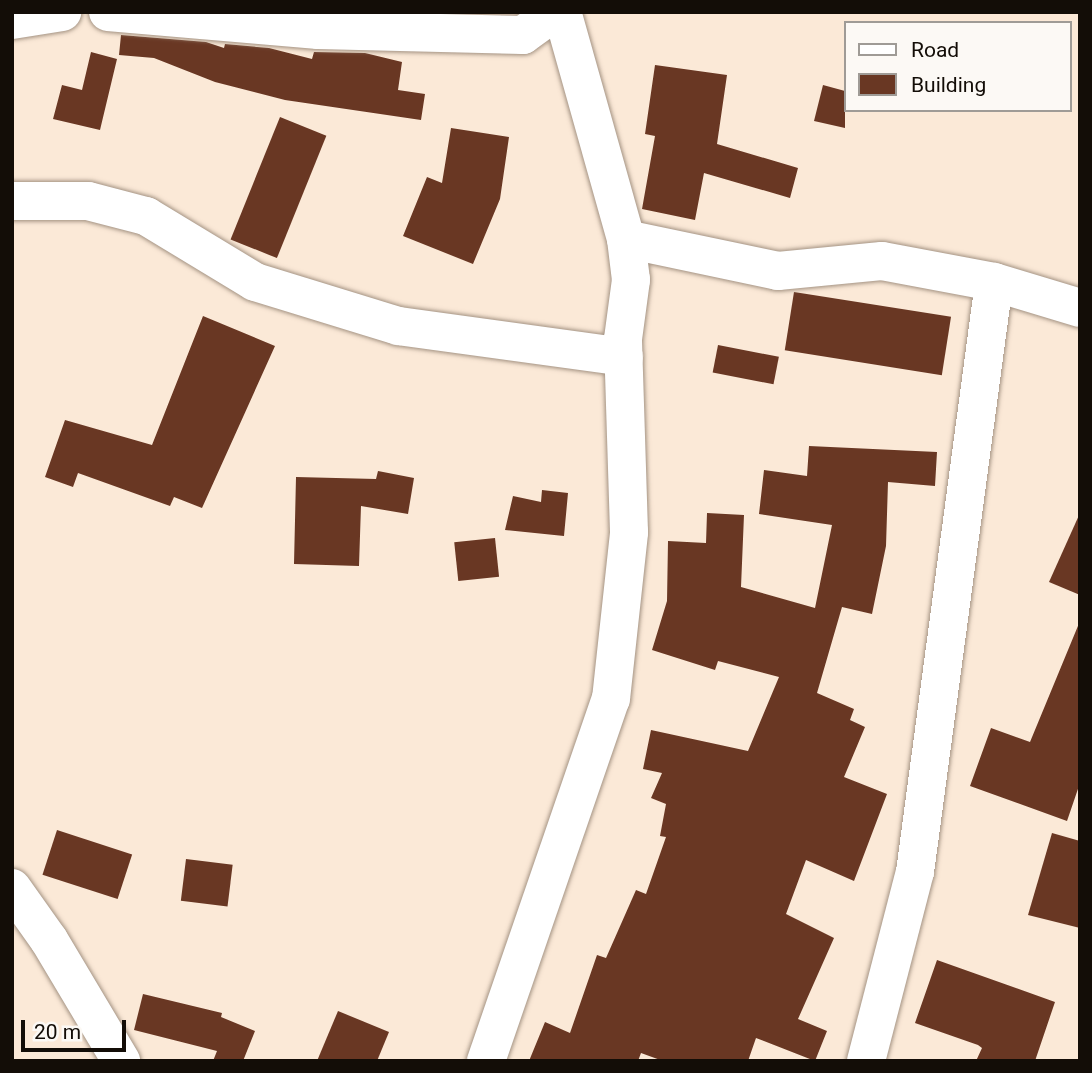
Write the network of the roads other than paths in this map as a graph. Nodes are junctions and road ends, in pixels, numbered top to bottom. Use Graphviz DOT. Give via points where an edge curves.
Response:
graph roads {
  1 [pos="62,12"];
  2 [pos="108,12"];
  3 [pos="555,12"];
  4 [pos="562,12"];
  5 [pos="12,20"];
  6 [pos="12,201"];
  7 [pos="626,239"];
  8 [pos="995,282"];
  9 [pos="1080,308"];
  10 [pos="624,357"];
  11 [pos="12,888"];
  12 [pos="121,1061"];
  13 [pos="486,1061"];
  14 [pos="866,1061"];
  1 -- 5 [label="street"];
  2 -- 3 [label="street" via="318,30 523,35"];
  4 -- 7 [label="street"];
  6 -- 10 [label="street" via="89,201 146,216 255,282 398,326"];
  7 -- 8 [label="street" via="778,271 882,261"];
  7 -- 10 [label="street" via="631,280"];
  8 -- 9 [label="street"];
  8 -- 14 [label="street" via="915,872"];
  10 -- 13 [label="street" via="629,532 611,699"];
  11 -- 12 [label="street" via="49,940"];
}
